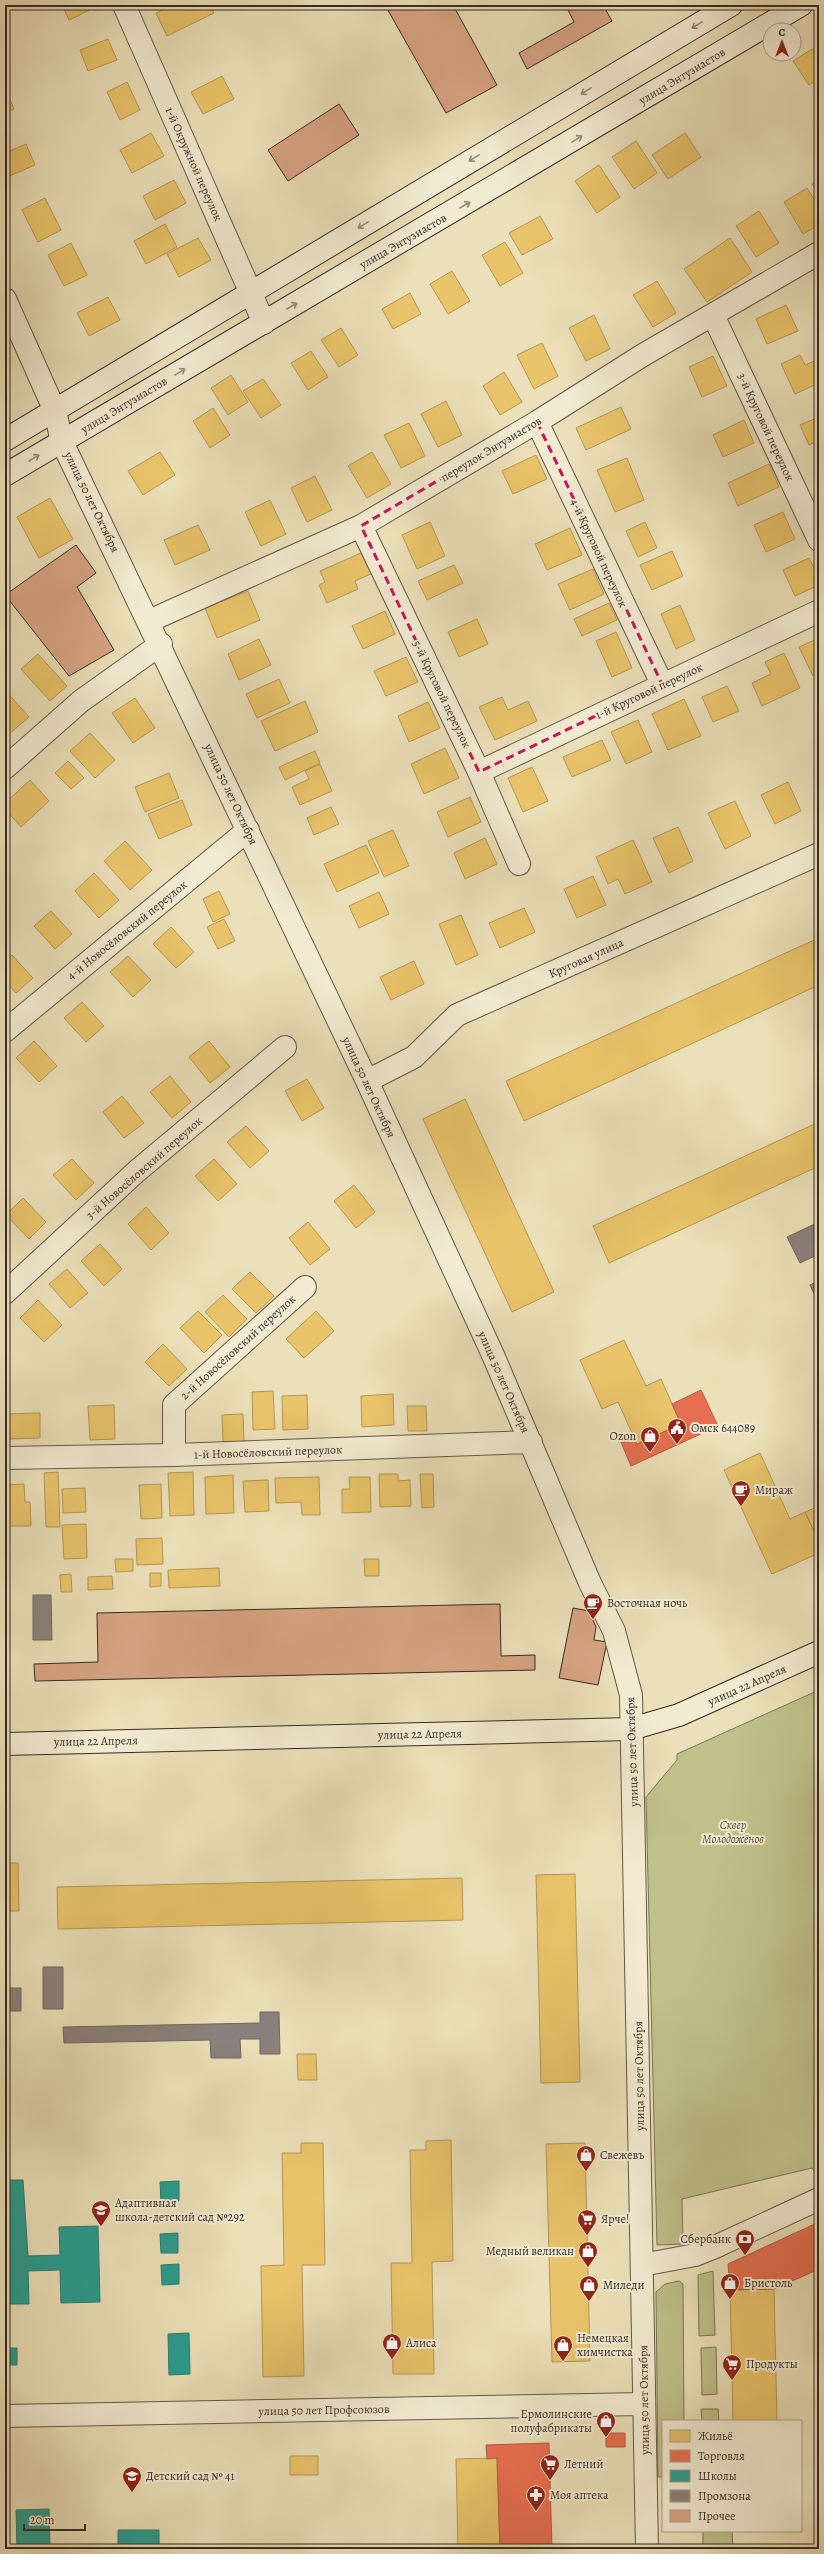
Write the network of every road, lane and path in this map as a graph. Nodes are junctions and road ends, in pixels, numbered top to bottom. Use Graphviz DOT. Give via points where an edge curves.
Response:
graph roads {
  1 [pos="124,5"];
  2 [pos="731,5"];
  3 [pos="801,5"];
  4 [pos="819,253"];
  5 [pos="251,292"];
  6 [pos="5,299"];
  7 [pos="713,315"];
  8 [pos="264,322"];
  9 [pos="55,411"];
  10 [pos="537,422"];
  11 [pos="5,440"];
  12 [pos="62,442"];
  13 [pos="5,476"];
  14 [pos="361,526"];
  15 [pos="819,540"];
  16 [pos="819,611"];
  17 [pos="150,621"];
  18 [pos="160,644"];
  19 [pos="662,684"];
  20 [pos="5,768"];
  21 [pos="479,772"];
  22 [pos="248,830"];
  23 [pos="819,854"];
  24 [pos="519,864"];
  25 [pos="5,1031"];
  26 [pos="285,1047"];
  27 [pos="367,1082"];
  28 [pos="305,1287"];
  29 [pos="5,1293"];
  30 [pos="531,1442"];
  31 [pos="174,1455"];
  32 [pos="5,1458"];
  33 [pos="819,1652"];
  34 [pos="631,1728"];
  35 [pos="5,1744"];
  36 [pos="819,2199"];
  37 [pos="642,2265"];
  38 [pos="644,2404"];
  39 [pos="5,2416"];
  40 [pos="647,2549"];
  1 -- 5 [label="street, 1-й Окружной переулок"];
  2 -- 5 [label="street, one-way"];
  8 -- 3 [label="street, улица Энтузиастов, one-way"];
  4 -- 7 [label="street, переулок Энтузиастов"];
  5 -- 8 [label="street, 1-й Окружной переулок"];
  5 -- 9 [label="street"];
  6 -- 9 [label="street, улица 50 лет Октября"];
  7 -- 10 [label="street, переулок Энтузиастов" via="643,354"];
  7 -- 15 [label="street, 3-й Круговой переулок"];
  12 -- 8 [label="street, улица Энтузиастов, one-way"];
  9 -- 11 [label="street"];
  9 -- 12 [label="street, улица 50 лет Октября"];
  10 -- 14 [label="street, переулок Энтузиастов"];
  10 -- 19 [label="street, 4-й Круговой переулок"];
  13 -- 12 [label="street, улица Энтузиастов, one-way"];
  12 -- 17 [label="street, улица 50 лет Октября"];
  14 -- 17 [label="street, переулок Энтузиастов"];
  14 -- 21 [label="street, 5-й Круговой переулок"];
  16 -- 19 [label="street, 1-й Круговой переулок"];
  17 -- 18 [label="street, улица 50 лет Октября"];
  18 -- 20 [label="street" via="81,701"];
  18 -- 22 [label="street, улица 50 лет Октября"];
  19 -- 21 [label="street, 1-й Круговой переулок"];
  21 -- 24 [label="street, 5-й Круговой переулок"];
  22 -- 25 [label="street, 4-й Новосёловский переулок"];
  22 -- 27 [label="street, улица 50 лет Октября"];
  23 -- 27 [label="street, Круговая улица" via="457,1015 414,1056"];
  26 -- 29 [label="street, 3-й Новосёловский переулок" via="138,1171"];
  27 -- 30 [label="street, улица 50 лет Октября"];
  28 -- 31 [label="street, 2-й Новосёловский переулок" via="174,1404"];
  30 -- 31 [label="street, 1-й Новосёловский переулок"];
  30 -- 34 [label="street, улица 50 лет Октября" via="590,1582 614,1631 631,1695"];
  31 -- 32 [label="street, 1-й Новосёловский переулок"];
  33 -- 34 [label="street, улица 22 Апреля" via="679,1715"];
  34 -- 35 [label="street, улица 22 Апреля"];
  34 -- 37 [label="street, улица 50 лет Октября"];
  36 -- 37 [label="street" via="695,2255"];
  37 -- 38 [label="street, улица 50 лет Октября"];
  38 -- 39 [label="street, улица 50 лет Профсоюзов"];
  38 -- 40 [label="street, улица 50 лет Октября"];
}
